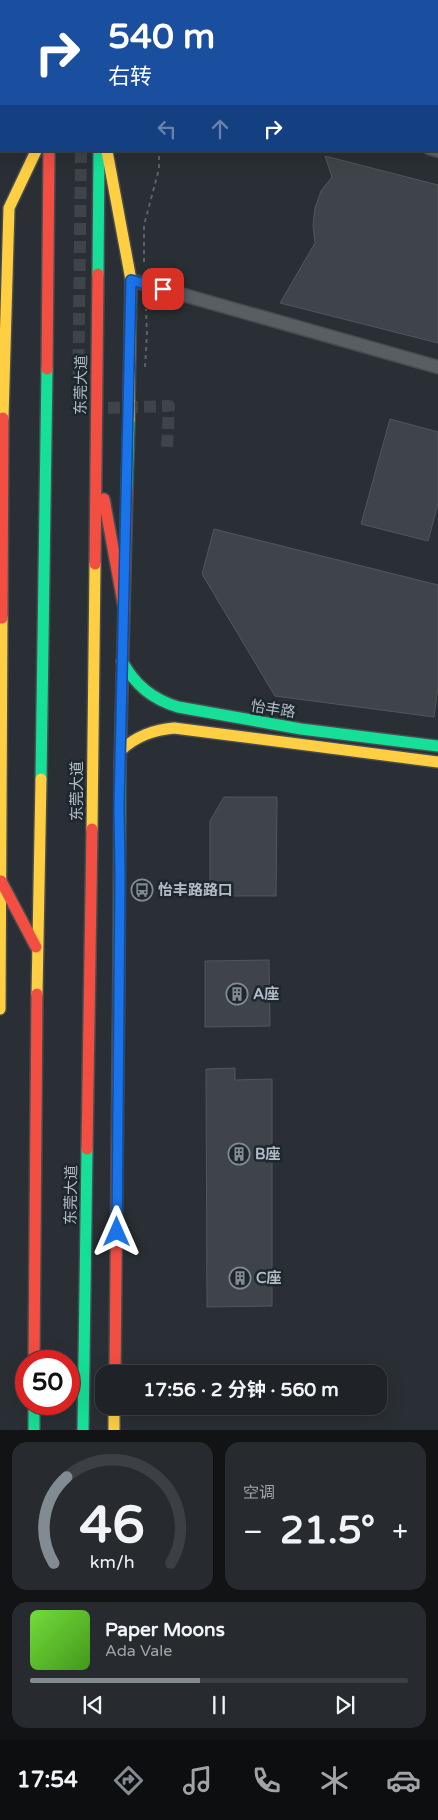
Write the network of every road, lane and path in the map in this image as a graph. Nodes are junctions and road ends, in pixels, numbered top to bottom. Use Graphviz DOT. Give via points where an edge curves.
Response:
graph roads {
  1 [pos="35,152"];
  2 [pos="49,152"];
  3 [pos="99,152"];
  4 [pos="108,152"];
  5 [pos="4,209"];
  6 [pos="131,280"];
  7 [pos="438,367"];
  8 [pos="95,445"];
  9 [pos="124,608"];
  10 [pos="122,661"];
  11 [pos="1,692"];
  12 [pos="438,746"];
  13 [pos="121,750"];
  14 [pos="438,762"];
  15 [pos="1,768"];
  16 [pos="1,881"];
  17 [pos="37,948"];
  18 [pos="0,1010"];
  19 [pos="34,1350"];
  20 [pos="115,1365"];
  21 [pos="34,1415"];
  22 [pos="114,1415"];
  23 [pos="34,1430"];
  24 [pos="82,1430"];
  25 [pos="114,1430"];
  1 -- 5 [label="main road"];
  2 -- 17 [label="main road"];
  3 -- 8 [label="main road, 东莞大道"];
  4 -- 6 [label="main road"];
  5 -- 11 [label="main road"];
  6 -- 7 [label="street"];
  6 -- 9 [label="main road"];
  8 -- 9 [label="main road"];
  8 -- 24 [label="main road, 东莞大道"];
  9 -- 10 [label="main road"];
  10 -- 12 [label="main road, 怡丰路" via="144,690 176,706 266,725"];
  10 -- 13 [label="main road"];
  11 -- 15 [label="main road"];
  13 -- 14 [label="main road, 怡丰路" via="129,742 150,732 174,728"];
  13 -- 20 [label="main road"];
  15 -- 16 [label="main road"];
  16 -- 17 [label="main road"];
  16 -- 18 [label="main road"];
  17 -- 19 [label="main road"];
  21 -- 23 [label="main road"];
  22 -- 25 [label="main road"];
}
